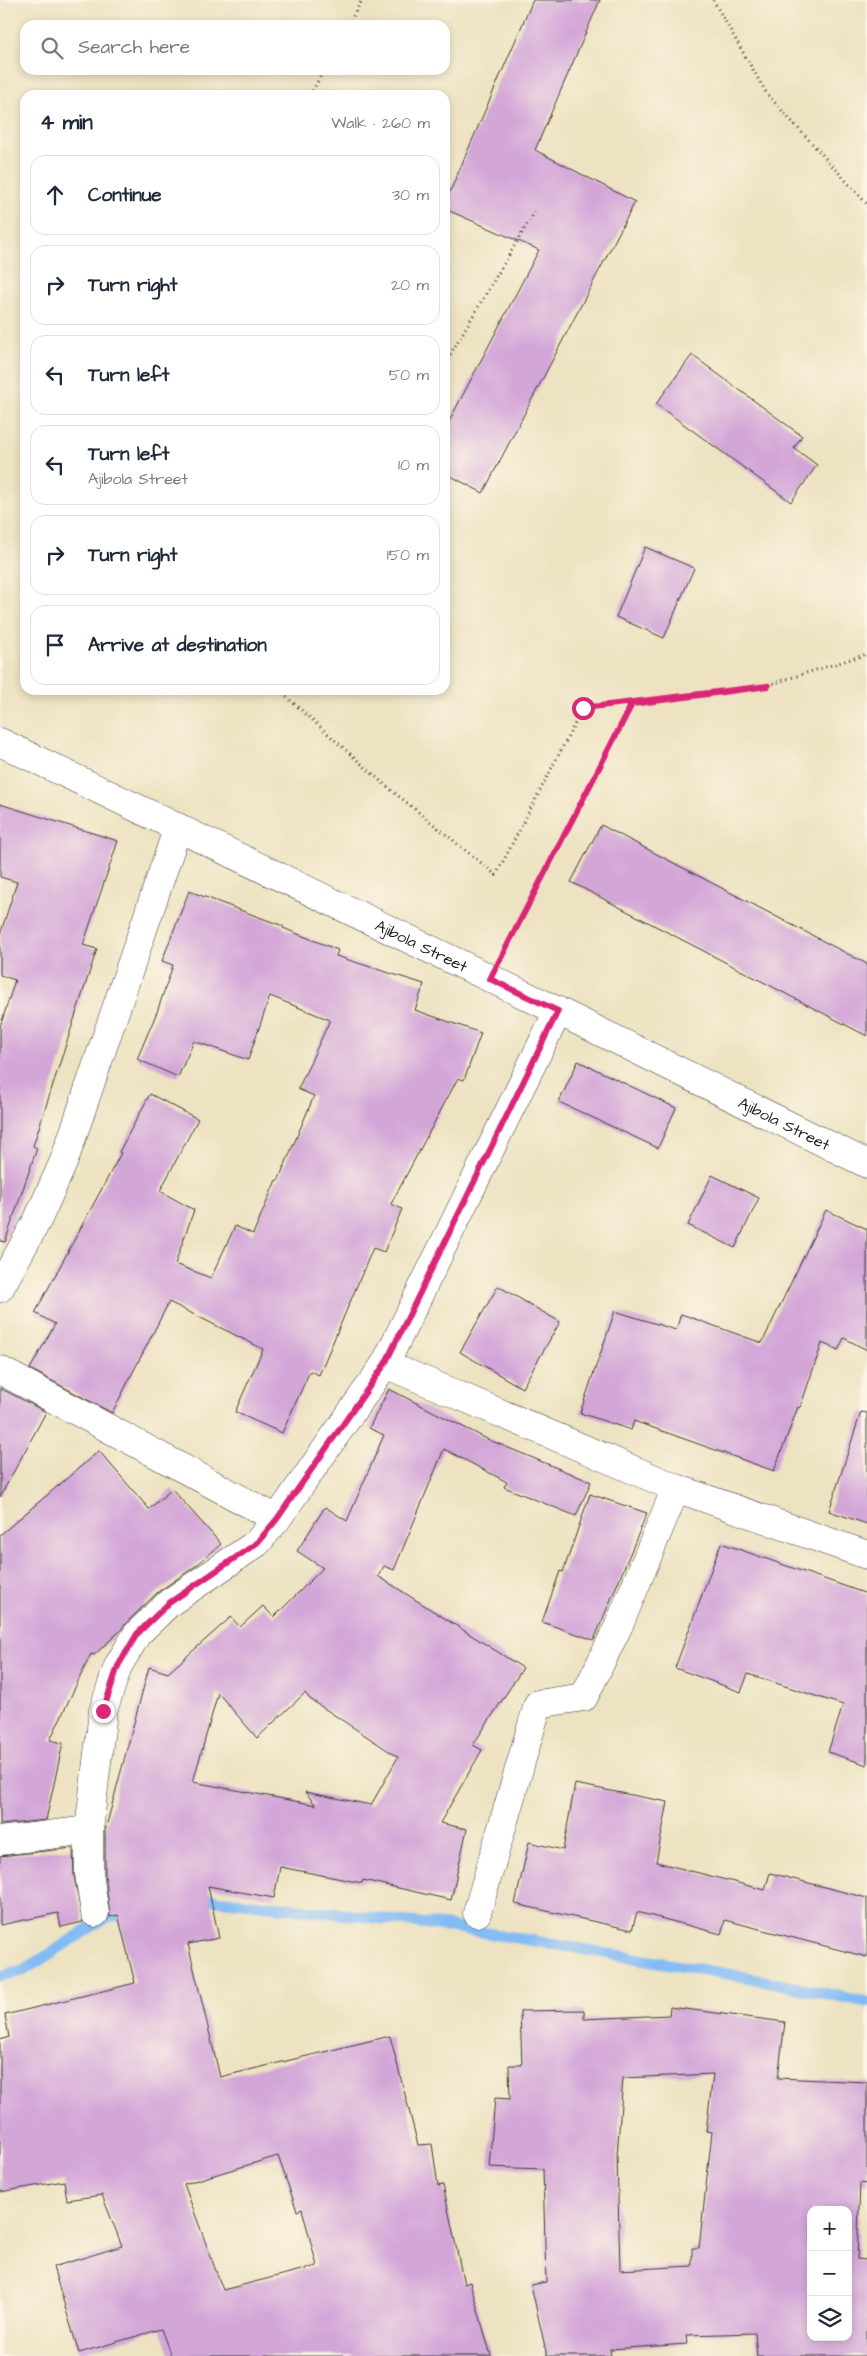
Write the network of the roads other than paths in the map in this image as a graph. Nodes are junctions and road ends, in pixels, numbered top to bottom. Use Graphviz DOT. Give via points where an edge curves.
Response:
graph roads {
  1 [pos="0,742"];
  2 [pos="178,827"];
  3 [pos="558,1011"];
  4 [pos="867,1164"];
  5 [pos="0,1288"];
  6 [pos="385,1364"];
  7 [pos="0,1370"];
  8 [pos="676,1488"];
  9 [pos="277,1519"];
  10 [pos="867,1555"];
  11 [pos="89,1830"];
  12 [pos="0,1840"];
  13 [pos="95,1913"];
  14 [pos="477,1913"];
  1 -- 2 [label="street, Ajibola Street"];
  2 -- 3 [label="street, Ajibola Street"];
  2 -- 5 [label="street" via="64,1161 38,1219"];
  3 -- 4 [label="street, Ajibola Street"];
  3 -- 6 [label="street"];
  6 -- 8 [label="street"];
  6 -- 9 [label="street"];
  7 -- 9 [label="street"];
  8 -- 10 [label="street"];
  8 -- 14 [label="street" via="619,1625 584,1697 538,1704"];
  9 -- 11 [label="street" via="257,1543 169,1603 132,1642 118,1666 103,1711"];
  11 -- 12 [label="street"];
  11 -- 13 [label="street" via="89,1874"];
}
